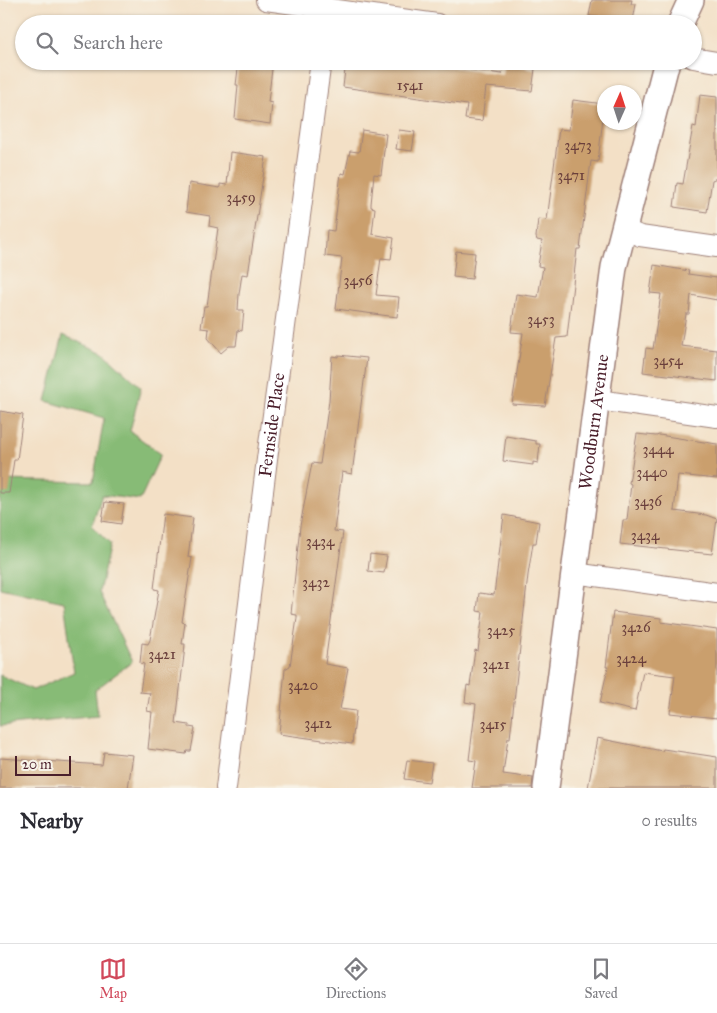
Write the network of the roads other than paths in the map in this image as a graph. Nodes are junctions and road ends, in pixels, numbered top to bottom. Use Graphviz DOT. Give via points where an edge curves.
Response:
graph roads {
  1 [pos="266,0"];
  2 [pos="691,0"];
  3 [pos="321,15"];
  4 [pos="684,15"];
  5 [pos="702,60"];
  6 [pos="717,62"];
  7 [pos="321,70"];
  8 [pos="665,70"];
  9 [pos="624,229"];
  10 [pos="717,247"];
  11 [pos="598,400"];
  12 [pos="717,416"];
  13 [pos="574,573"];
  14 [pos="717,593"];
  15 [pos="226,788"];
  16 [pos="546,788"];
  1 -- 3 [label="street"];
  2 -- 4 [label="street"];
  5 -- 6 [label="street"];
  7 -- 15 [label="street, Fernside Place"];
  8 -- 9 [label="street, Woodburn Avenue"];
  9 -- 10 [label="street" via="640,236"];
  9 -- 11 [label="street, Woodburn Avenue" via="614,267"];
  11 -- 12 [label="street"];
  11 -- 13 [label="street, Woodburn Avenue"];
  13 -- 14 [label="street"];
  13 -- 16 [label="street, Woodburn Avenue"];
}
